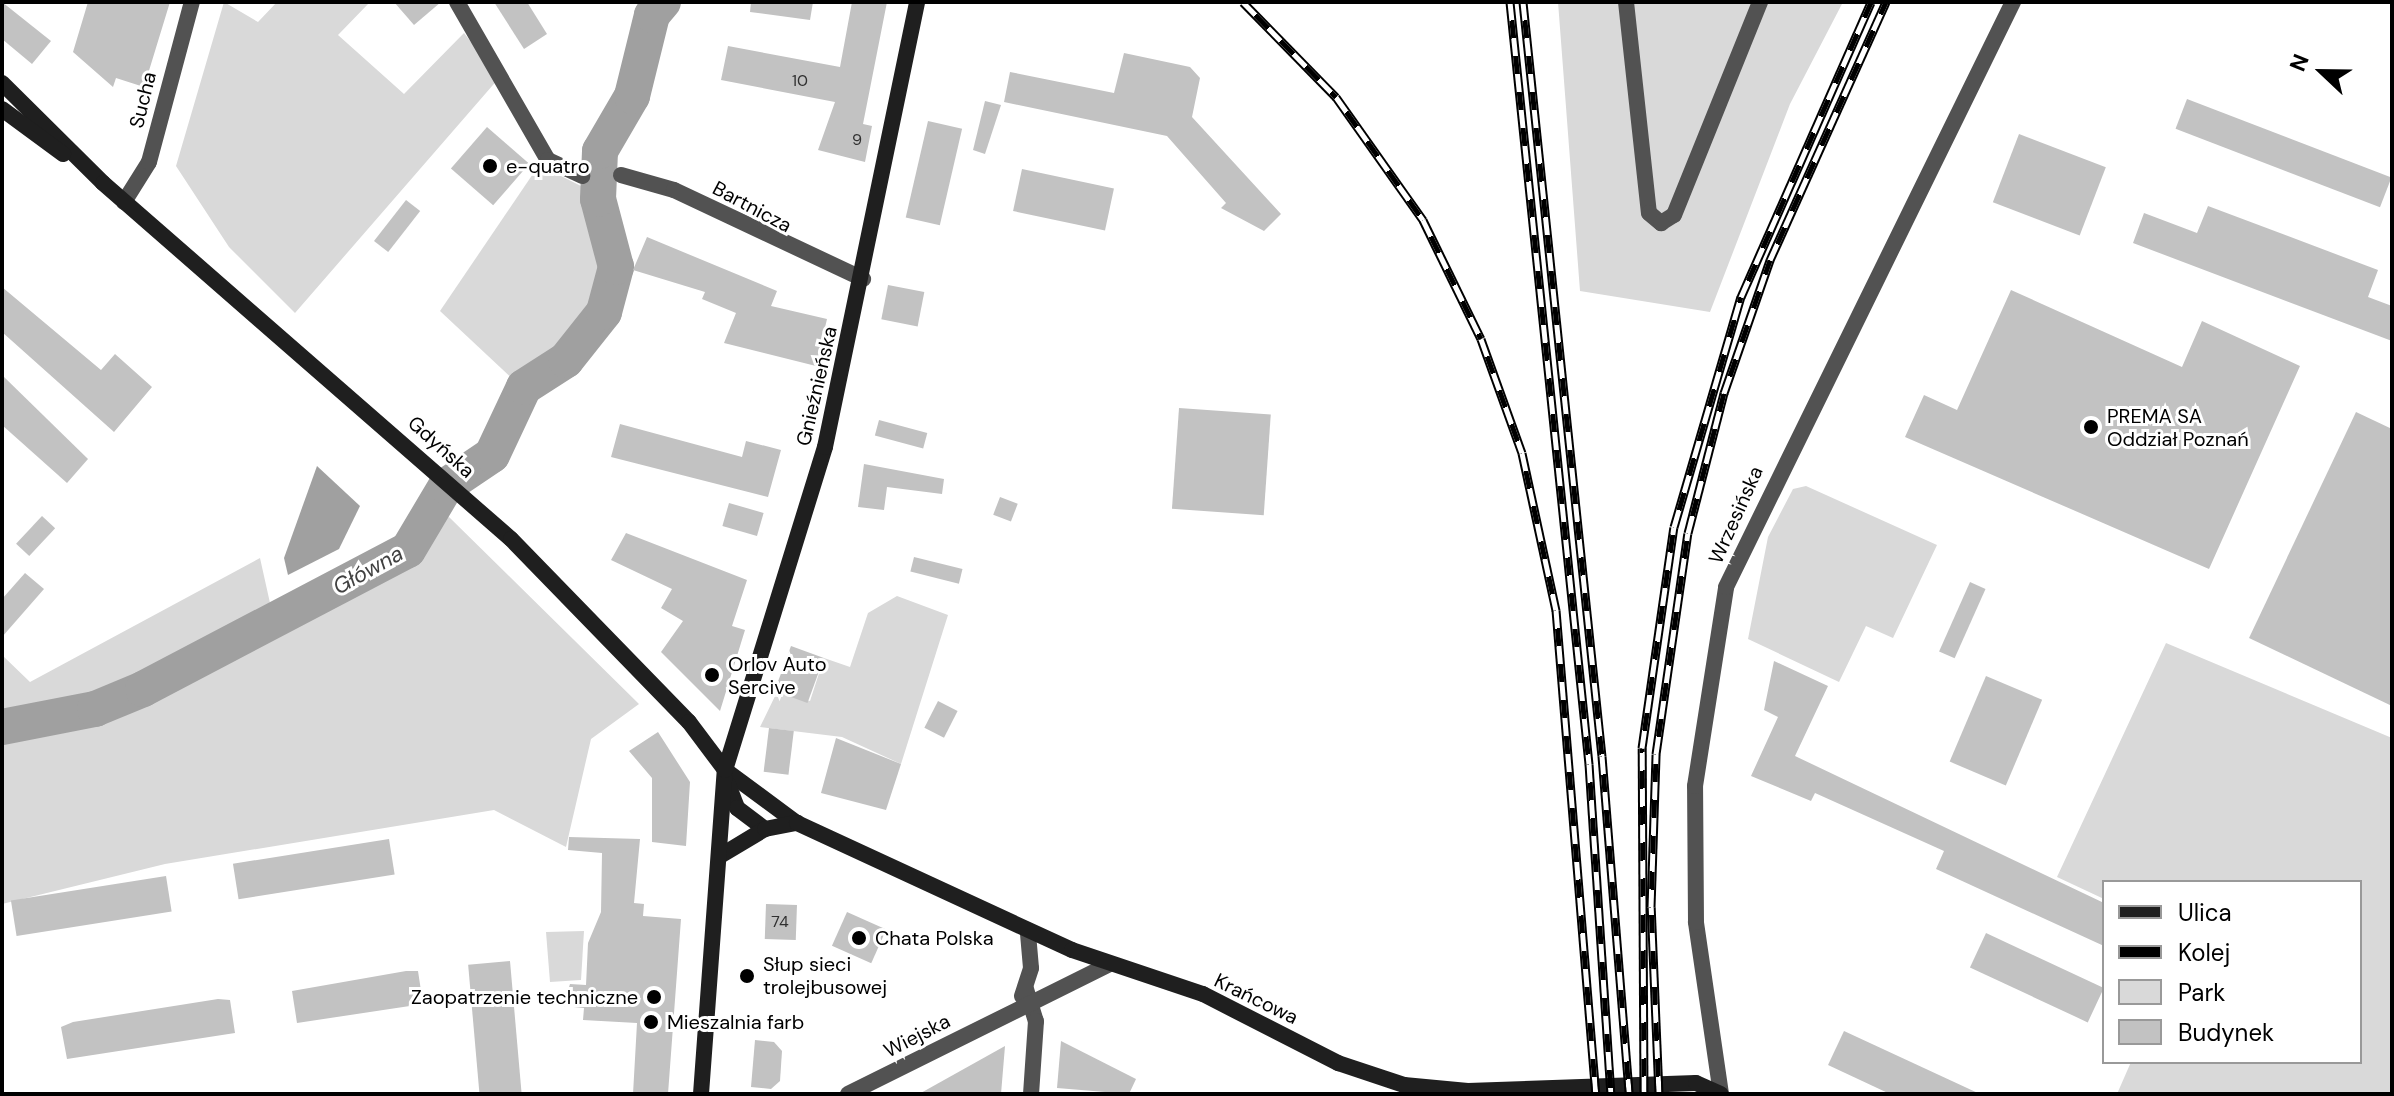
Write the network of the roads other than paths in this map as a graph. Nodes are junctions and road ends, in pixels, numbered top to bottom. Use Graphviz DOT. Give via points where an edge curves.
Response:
graph roads {
  1 [pos="192,2"];
  2 [pos="457,2"];
  3 [pos="917,2"];
  4 [pos="1626,2"];
  5 [pos="1760,2"];
  6 [pos="2013,2"];
  7 [pos="8,88"];
  8 [pos="2,108"];
  9 [pos="621,175"];
  10 [pos="583,176"];
  11 [pos="103,183"];
  12 [pos="124,202"];
  13 [pos="863,279"];
  14 [pos="725,770"];
  15 [pos="797,823"];
  16 [pos="765,829"];
  17 [pos="720,856"];
  18 [pos="1028,930"];
  19 [pos="1110,964"];
  20 [pos="1026,989"];
  21 [pos="1032,1007"];
  22 [pos="1004,1014"];
  23 [pos="1557,1091"];
  24 [pos="701,1094"];
  25 [pos="848,1094"];
  26 [pos="1031,1094"];
  27 [pos="1721,1094"];
  1 -- 12 [label="street, Sucha" via="149,162"];
  2 -- 10 [label="street" via="548,160"];
  3 -- 13 [label="street, Gnieźnieńska"];
  4 -- 5 [label="street" via="1649,213 1661,223 1674,215"];
  6 -- 27 [label="street, Wrzesińska" via="1726,587 1695,800 1696,922"];
  7 -- 8 [label="street"];
  7 -- 11 [label="street, Gdyńska"];
  8 -- 11 [label="street, Gdyńska"];
  9 -- 13 [label="street, Bartnicza" via="674,190"];
  11 -- 12 [label="street, Gdyńska"];
  12 -- 14 [label="street, Gdyńska" via="467,498 665,696"];
  13 -- 14 [label="street, Gnieźnieńska" via="825,447"];
  14 -- 15 [label="street, Krańcowa"];
  14 -- 16 [label="street" via="737,808"];
  14 -- 17 [label="street"];
  15 -- 16 [label="street"];
  15 -- 18 [label="street, Krańcowa"];
  16 -- 17 [label="street"];
  17 -- 24 [label="street"];
  18 -- 19 [label="street, Krańcowa"];
  18 -- 20 [label="street"];
  19 -- 21 [label="street, Wiejska"];
  19 -- 23 [label="street, Krańcowa" via="1215,999 1371,1076 1439,1090"];
  20 -- 21 [label="street"];
  20 -- 22 [label="street, Wiejska"];
  21 -- 22 [label="street, Wiejska"];
  21 -- 26 [label="street"];
  22 -- 25 [label="street, Wiejska"];
  23 -- 27 [label="street, Krańcowa" via="1696,1083"];
}
